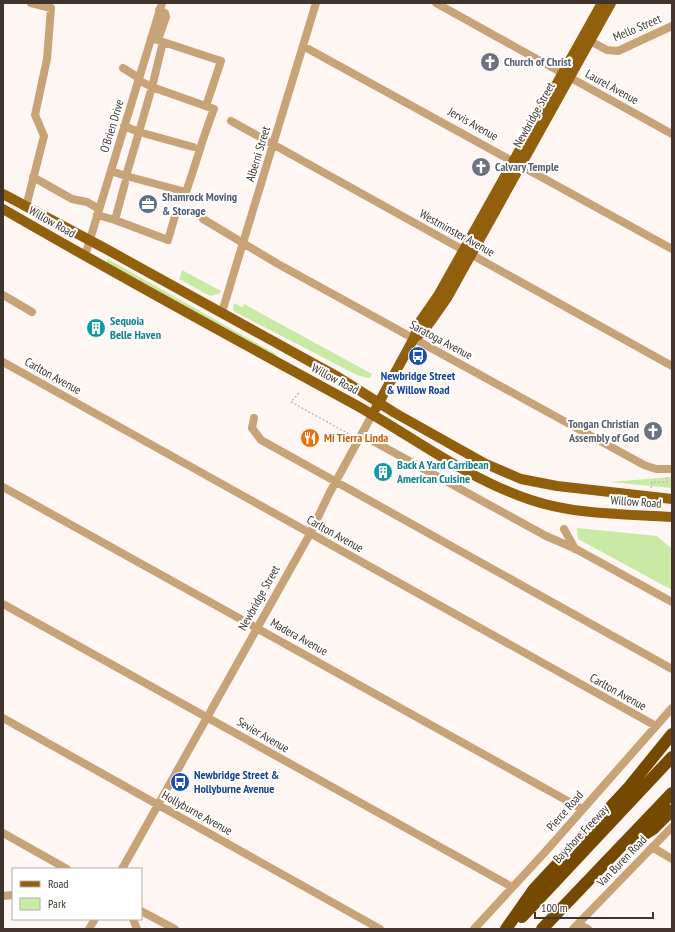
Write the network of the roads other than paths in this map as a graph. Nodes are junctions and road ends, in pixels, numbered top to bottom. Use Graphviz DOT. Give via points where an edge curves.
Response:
graph roads {
  1 [pos="30,3"];
  2 [pos="316,3"];
  3 [pos="436,3"];
  4 [pos="602,3"];
  5 [pos="611,3"];
  6 [pos="160,7"];
  7 [pos="672,26"];
  8 [pos="158,40"];
  9 [pos="590,41"];
  10 [pos="303,46"];
  11 [pos="123,68"];
  12 [pos="566,76"];
  13 [pos="139,79"];
  14 [pos="152,87"];
  15 [pos="206,106"];
  16 [pos="231,121"];
  17 [pos="124,126"];
  18 [pos="139,132"];
  19 [pos="672,134"];
  20 [pos="273,145"];
  21 [pos="193,147"];
  22 [pos="517,163"];
  23 [pos="111,172"];
  24 [pos="34,177"];
  25 [pos="125,180"];
  26 [pos="3,194"];
  27 [pos="26,207"];
  28 [pos="3,209"];
  29 [pos="98,212"];
  30 [pos="175,216"];
  31 [pos="115,220"];
  32 [pos="203,220"];
  33 [pos="90,240"];
  34 [pos="242,243"];
  35 [pos="672,249"];
  36 [pos="467,252"];
  37 [pos="86,256"];
  38 [pos="3,295"];
  39 [pos="32,312"];
  40 [pos="222,312"];
  41 [pos="414,338"];
  42 [pos="3,362"];
  43 [pos="672,366"];
  44 [pos="379,402"];
  45 [pos="372,415"];
  46 [pos="254,418"];
  47 [pos="362,435"];
  48 [pos="670,473"];
  49 [pos="336,481"];
  50 [pos="3,487"];
  51 [pos="672,499"];
  52 [pos="672,517"];
  53 [pos="564,529"];
  54 [pos="310,534"];
  55 [pos="576,549"];
  56 [pos="672,602"];
  57 [pos="3,604"];
  58 [pos="258,628"];
  59 [pos="672,669"];
  60 [pos="672,708"];
  61 [pos="3,718"];
  62 [pos="207,718"];
  63 [pos="656,726"];
  64 [pos="672,734"];
  65 [pos="672,757"];
  66 [pos="672,793"];
  67 [pos="158,805"];
  68 [pos="582,809"];
  69 [pos="672,810"];
  70 [pos="672,827"];
  71 [pos="3,833"];
  72 [pos="652,847"];
  73 [pos="615,853"];
  74 [pos="672,859"];
  75 [pos="64,868"];
  76 [pos="123,868"];
  77 [pos="512,887"];
  78 [pos="142,912"];
  79 [pos="94,920"];
  80 [pos="132,920"];
  81 [pos="576,926"];
  82 [pos="89,929"];
  83 [pos="137,929"];
  84 [pos="175,929"];
  85 [pos="380,929"];
  86 [pos="474,929"];
  87 [pos="506,929"];
  88 [pos="511,929"];
  89 [pos="542,929"];
  90 [pos="588,929"];
  1 -- 24 [label="street" via="51,8 47,59 35,115 44,136"];
  2 -- 10 [label="street, Alberni Street"];
  3 -- 12 [label="street, Laurel Avenue"];
  4 -- 12 [label="main road, Newbridge Street"];
  5 -- 9 [label="main road, Newbridge Street"];
  6 -- 8 [label="street, O'Brien Drive"];
  7 -- 9 [label="street, Mello Street" via="614,52"];
  8 -- 13 [label="street, O'Brien Drive"];
  8 -- 14 [label="street"];
  8 -- 15 [label="street" via="221,60"];
  9 -- 12 [label="main road, Newbridge Street"];
  10 -- 20 [label="street, Alberni Street"];
  10 -- 22 [label="street, Jervis Avenue"];
  11 -- 13 [label="street"];
  12 -- 19 [label="street, Laurel Avenue"];
  12 -- 22 [label="main road, Newbridge Street"];
  13 -- 14 [label="street"];
  13 -- 17 [label="street, O'Brien Drive"];
  14 -- 15 [label="street"];
  14 -- 18 [label="street"];
  15 -- 25 [label="street" via="214,109 186,192"];
  16 -- 20 [label="street, Westminster Avenue"];
  17 -- 18 [label="street"];
  17 -- 23 [label="street, O'Brien Drive"];
  18 -- 21 [label="street"];
  18 -- 25 [label="street"];
  20 -- 34 [label="street, Alberni Street"];
  20 -- 36 [label="street, Westminster Avenue"];
  22 -- 35 [label="street, Jervis Avenue"];
  22 -- 36 [label="main road, Newbridge Street"];
  23 -- 25 [label="street"];
  23 -- 29 [label="street, O'Brien Drive"];
  24 -- 27 [label="street"];
  24 -- 29 [label="street" via="72,199 87,202"];
  25 -- 31 [label="street"];
  26 -- 27 [label="main road, Willow Road"];
  27 -- 33 [label="main road, Willow Road"];
  28 -- 37 [label="main road, Willow Road"];
  29 -- 31 [label="street"];
  29 -- 33 [label="street, O'Brien Drive"];
  30 -- 31 [label="street" via="168,240"];
  32 -- 34 [label="street, Saratoga Avenue"];
  33 -- 37 [label="street, O'Brien Drive"];
  33 -- 40 [label="main road, Willow Road"];
  34 -- 40 [label="street, Alberni Street"];
  34 -- 41 [label="street, Saratoga Avenue"];
  36 -- 41 [label="main road, Newbridge Street" via="419,323"];
  36 -- 43 [label="street, Westminster Avenue"];
  37 -- 45 [label="main road, Willow Road"];
  38 -- 39 [label="street"];
  40 -- 44 [label="main road, Willow Road"];
  41 -- 44 [label="main road, Newbridge Street"];
  41 -- 48 [label="street, Saratoga Avenue" via="644,465"];
  42 -- 54 [label="street, Carlton Avenue"];
  44 -- 45 [label="main road, Newbridge Street"];
  44 -- 51 [label="main road, Willow Road" via="486,464 521,479 583,490"];
  45 -- 47 [label="street, Newbridge Street"];
  45 -- 52 [label="main road, Willow Road" via="475,476 531,500 560,508"];
  46 -- 49 [label="street" via="252,428 261,440"];
  47 -- 49 [label="street, Newbridge Street"];
  47 -- 55 [label="street" via="546,536"];
  49 -- 54 [label="street, Newbridge Street"];
  49 -- 59 [label="street"];
  50 -- 58 [label="street, Madera Avenue"];
  53 -- 55 [label="street"];
  54 -- 58 [label="street, Newbridge Street"];
  54 -- 63 [label="street, Carlton Avenue"];
  55 -- 56 [label="street"];
  57 -- 62 [label="street, Sevier Avenue"];
  58 -- 62 [label="street, Newbridge Street"];
  58 -- 68 [label="street, Madera Avenue"];
  60 -- 63 [label="street, Pierce Road"];
  61 -- 67 [label="street, Hollyburne Avenue"];
  62 -- 67 [label="street, Newbridge Street"];
  62 -- 77 [label="street, Sevier Avenue"];
  63 -- 68 [label="street, Pierce Road"];
  64 -- 87 [label="highway" via="629,787 534,890"];
  65 -- 88 [label="highway, Bayshore Freeway"];
  66 -- 73 [label="highway"];
  67 -- 76 [label="street, Newbridge Street"];
  67 -- 85 [label="street, Hollyburne Avenue"];
  68 -- 77 [label="street, Pierce Road"];
  69 -- 73 [label="highway" via="653,829"];
  70 -- 72 [label="street, Van Buren Road"];
  71 -- 75 [label="street"];
  72 -- 74 [label="street"];
  72 -- 81 [label="street, Van Buren Road"];
  73 -- 89 [label="highway"];
  77 -- 86 [label="street, Pierce Road"];
  78 -- 84 [label="street"];
  79 -- 82 [label="street"];
  80 -- 83 [label="street"];
  81 -- 90 [label="street"];
}
